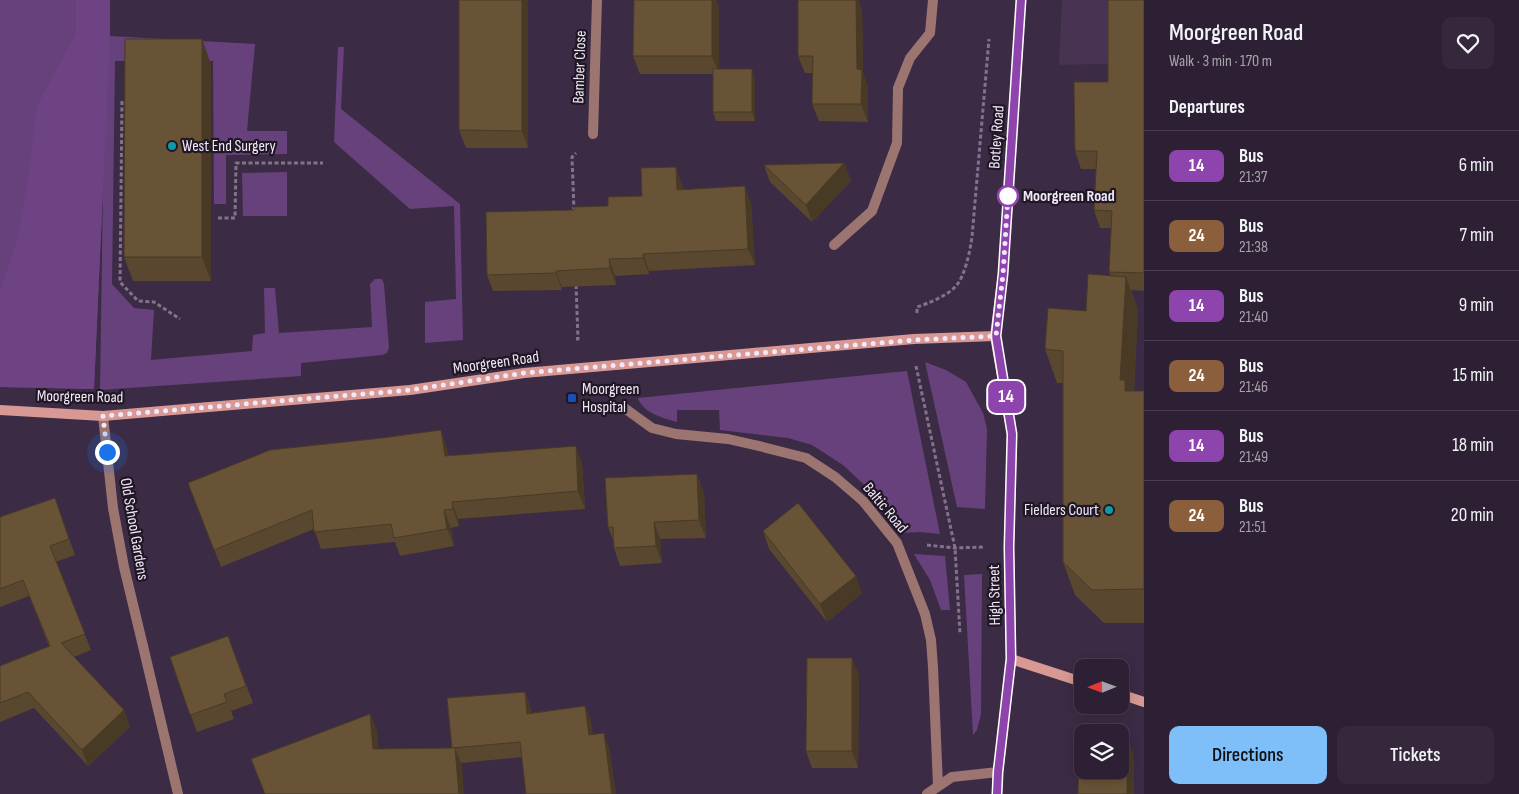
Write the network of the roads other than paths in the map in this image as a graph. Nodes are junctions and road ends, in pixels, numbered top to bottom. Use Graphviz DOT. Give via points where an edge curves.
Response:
graph roads {
  1 [pos="597,0"];
  2 [pos="933,0"];
  3 [pos="1021,0"];
  4 [pos="593,134"];
  5 [pos="834,244"];
  6 [pos="996,336"];
  7 [pos="623,407"];
  8 [pos="0,410"];
  9 [pos="103,416"];
  10 [pos="1011,659"];
  11 [pos="1074,679"];
  12 [pos="1129,697"];
  13 [pos="1144,702"];
  14 [pos="998,772"];
  15 [pos="938,786"];
  16 [pos="178,794"];
  17 [pos="927,794"];
  18 [pos="997,794"];
  1 -- 4 [label="street, Bamber Close"];
  2 -- 5 [label="street" via="930,33 910,58 898,88 897,143 872,212"];
  3 -- 6 [label="street, Botley Road"];
  6 -- 9 [label="street, Moorgreen Road" via="524,373 410,390"];
  6 -- 10 [label="street, High Street" via="1012,434"];
  7 -- 15 [label="street, Baltic Road" via="652,428 737,441 806,458 863,501 896,543 926,614 933,667"];
  8 -- 9 [label="street, Moorgreen Road"];
  9 -- 16 [label="street, Old School Gardens" via="113,508 124,567"];
  10 -- 11 [label="street"];
  10 -- 14 [label="street, High Street"];
  12 -- 13 [label="street"];
  14 -- 15 [label="street" via="952,777"];
  14 -- 18 [label="street, High Street"];
  15 -- 17 [label="street"];
}
